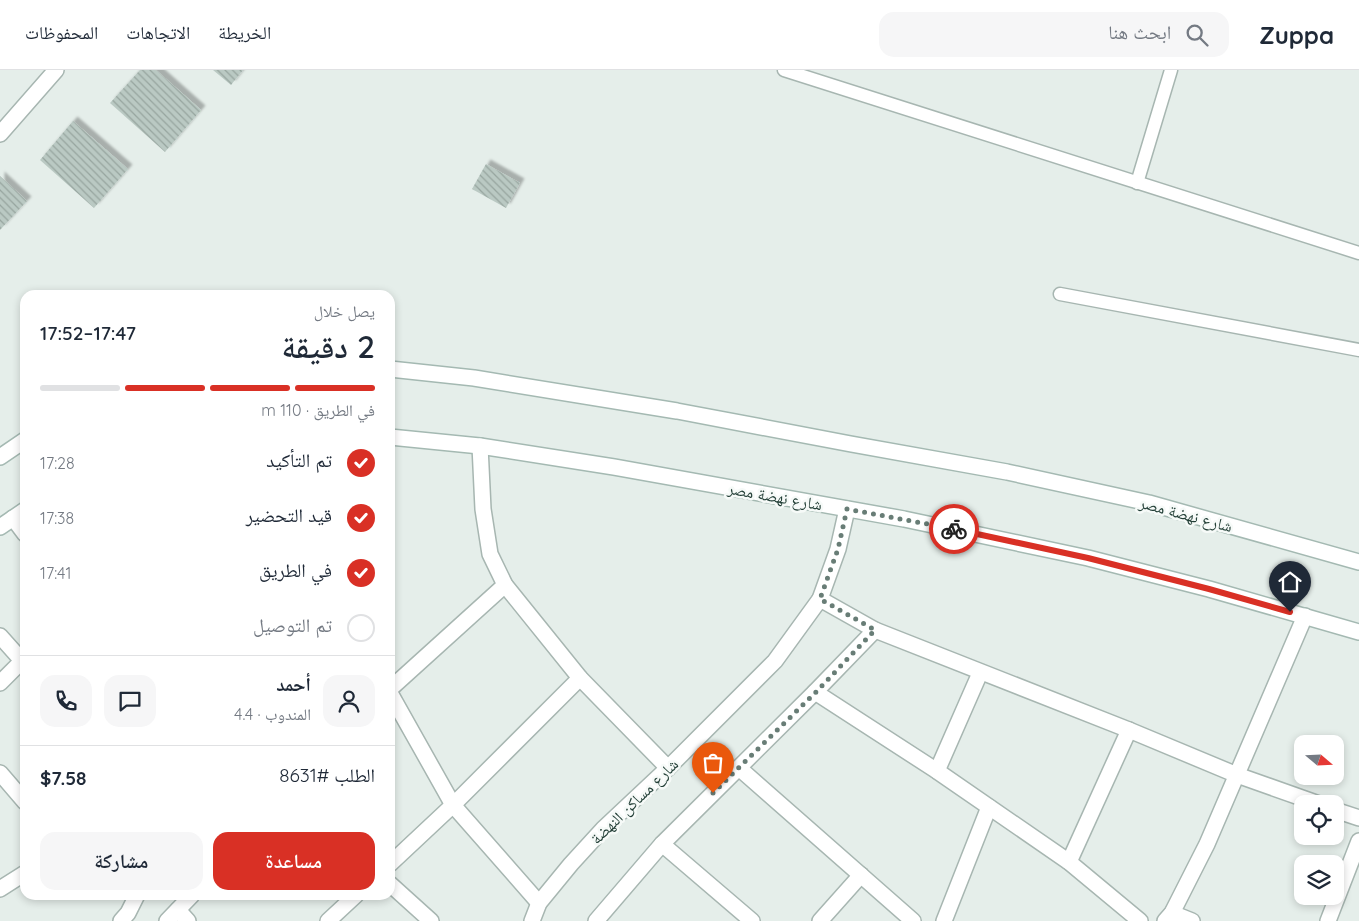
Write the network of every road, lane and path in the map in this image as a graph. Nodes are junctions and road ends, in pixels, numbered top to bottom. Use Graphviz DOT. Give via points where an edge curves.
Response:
graph roads {
  1 [pos="56,70"];
  2 [pos="784,70"];
  3 [pos="1171,70"];
  4 [pos="0,134"];
  5 [pos="1137,182"];
  6 [pos="1359,253"];
  7 [pos="1060,294"];
  8 [pos="1359,350"];
  9 [pos="395,370"];
  10 [pos="395,438"];
  11 [pos="20,444"];
  12 [pos="480,446"];
  13 [pos="0,458"];
  14 [pos="847,509"];
  15 [pos="19,514"];
  16 [pos="0,527"];
  17 [pos="1359,562"];
  18 [pos="505,585"];
  19 [pos="820,599"];
  20 [pos="1305,616"];
  21 [pos="875,630"];
  22 [pos="1359,632"];
  23 [pos="0,636"];
  24 [pos="20,658"];
  25 [pos="20,666"];
  26 [pos="980,672"];
  27 [pos="580,678"];
  28 [pos="0,683"];
  29 [pos="395,686"];
  30 [pos="816,692"];
  31 [pos="395,700"];
  32 [pos="1129,730"];
  33 [pos="668,768"];
  34 [pos="739,768"];
  35 [pos="937,771"];
  36 [pos="0,772"];
  37 [pos="1237,774"];
  38 [pos="1294,795"];
  39 [pos="20,796"];
  40 [pos="453,805"];
  41 [pos="989,807"];
  42 [pos="1344,813"];
  43 [pos="1359,818"];
  44 [pos="1359,841"];
  45 [pos="662,844"];
  46 [pos="395,859"];
  47 [pos="1068,862"];
  48 [pos="20,876"];
  49 [pos="861,876"];
  50 [pos="0,888"];
  51 [pos="395,889"];
  52 [pos="134,900"];
  53 [pos="187,900"];
  54 [pos="351,900"];
  55 [pos="539,902"];
  56 [pos="178,910"];
  57 [pos="1169,917"];
  58 [pos="751,920"];
  59 [pos="121,921"];
  60 [pos="167,921"];
  61 [pos="188,921"];
  62 [pos="328,921"];
  63 [pos="431,921"];
  64 [pos="532,921"];
  65 [pos="596,921"];
  66 [pos="820,921"];
  67 [pos="913,921"];
  68 [pos="944,921"];
  69 [pos="1140,921"];
  70 [pos="1192,921"];
  71 [pos="1328,921"];
  1 -- 4 [label="street"];
  2 -- 5 [label="lane"];
  3 -- 5 [label="lane"];
  5 -- 6 [label="lane"];
  7 -- 8 [label="lane"];
  9 -- 17 [label="street, شارع نهضة مصر" via="474,378 668,409 1007,472 1150,503"];
  10 -- 12 [label="street, شارع نهضة مصر"];
  11 -- 13 [label="street"];
  12 -- 14 [label="street, شارع نهضة مصر"];
  12 -- 18 [label="street" via="483,509 490,554"];
  14 -- 19 [label="street, شارع مساكن النهضة" via="838,549"];
  14 -- 20 [label="street, شارع نهضة مصر" via="1088,558"];
  15 -- 16 [label="street"];
  18 -- 27 [label="street"];
  18 -- 29 [label="street"];
  19 -- 21 [label="street"];
  19 -- 33 [label="street, شارع مساكن النهضة" via="775,661"];
  20 -- 22 [label="street, شارع نهضة مصر"];
  20 -- 37 [label="street"];
  21 -- 26 [label="street"];
  21 -- 30 [label="street"];
  23 -- 24 [label="street"];
  25 -- 28 [label="street"];
  26 -- 32 [label="street"];
  26 -- 35 [label="street"];
  27 -- 33 [label="street"];
  27 -- 40 [label="street"];
  30 -- 34 [label="street"];
  30 -- 35 [label="street"];
  31 -- 40 [label="street"];
  32 -- 37 [label="street"];
  32 -- 47 [label="street"];
  33 -- 55 [label="street, شارع مساكن النهضة" via="603,829"];
  34 -- 45 [label="street"];
  34 -- 49 [label="street"];
  35 -- 41 [label="street"];
  36 -- 39 [label="street"];
  37 -- 38 [label="street"];
  37 -- 57 [label="street"];
  40 -- 46 [label="street"];
  40 -- 55 [label="street"];
  41 -- 47 [label="street"];
  41 -- 68 [label="street"];
  42 -- 43 [label="street"];
  44 -- 71 [label="street"];
  45 -- 58 [label="street"];
  45 -- 65 [label="street"];
  47 -- 69 [label="street"];
  48 -- 50 [label="street"];
  49 -- 66 [label="street"];
  49 -- 67 [label="street"];
  51 -- 63 [label="street"];
  52 -- 59 [label="street"];
  53 -- 56 [label="street"];
  54 -- 62 [label="street"];
  55 -- 64 [label="street, شارع مساكن النهضة"];
  56 -- 60 [label="street"];
  56 -- 61 [label="street"];
  57 -- 70 [label="street"];
}
